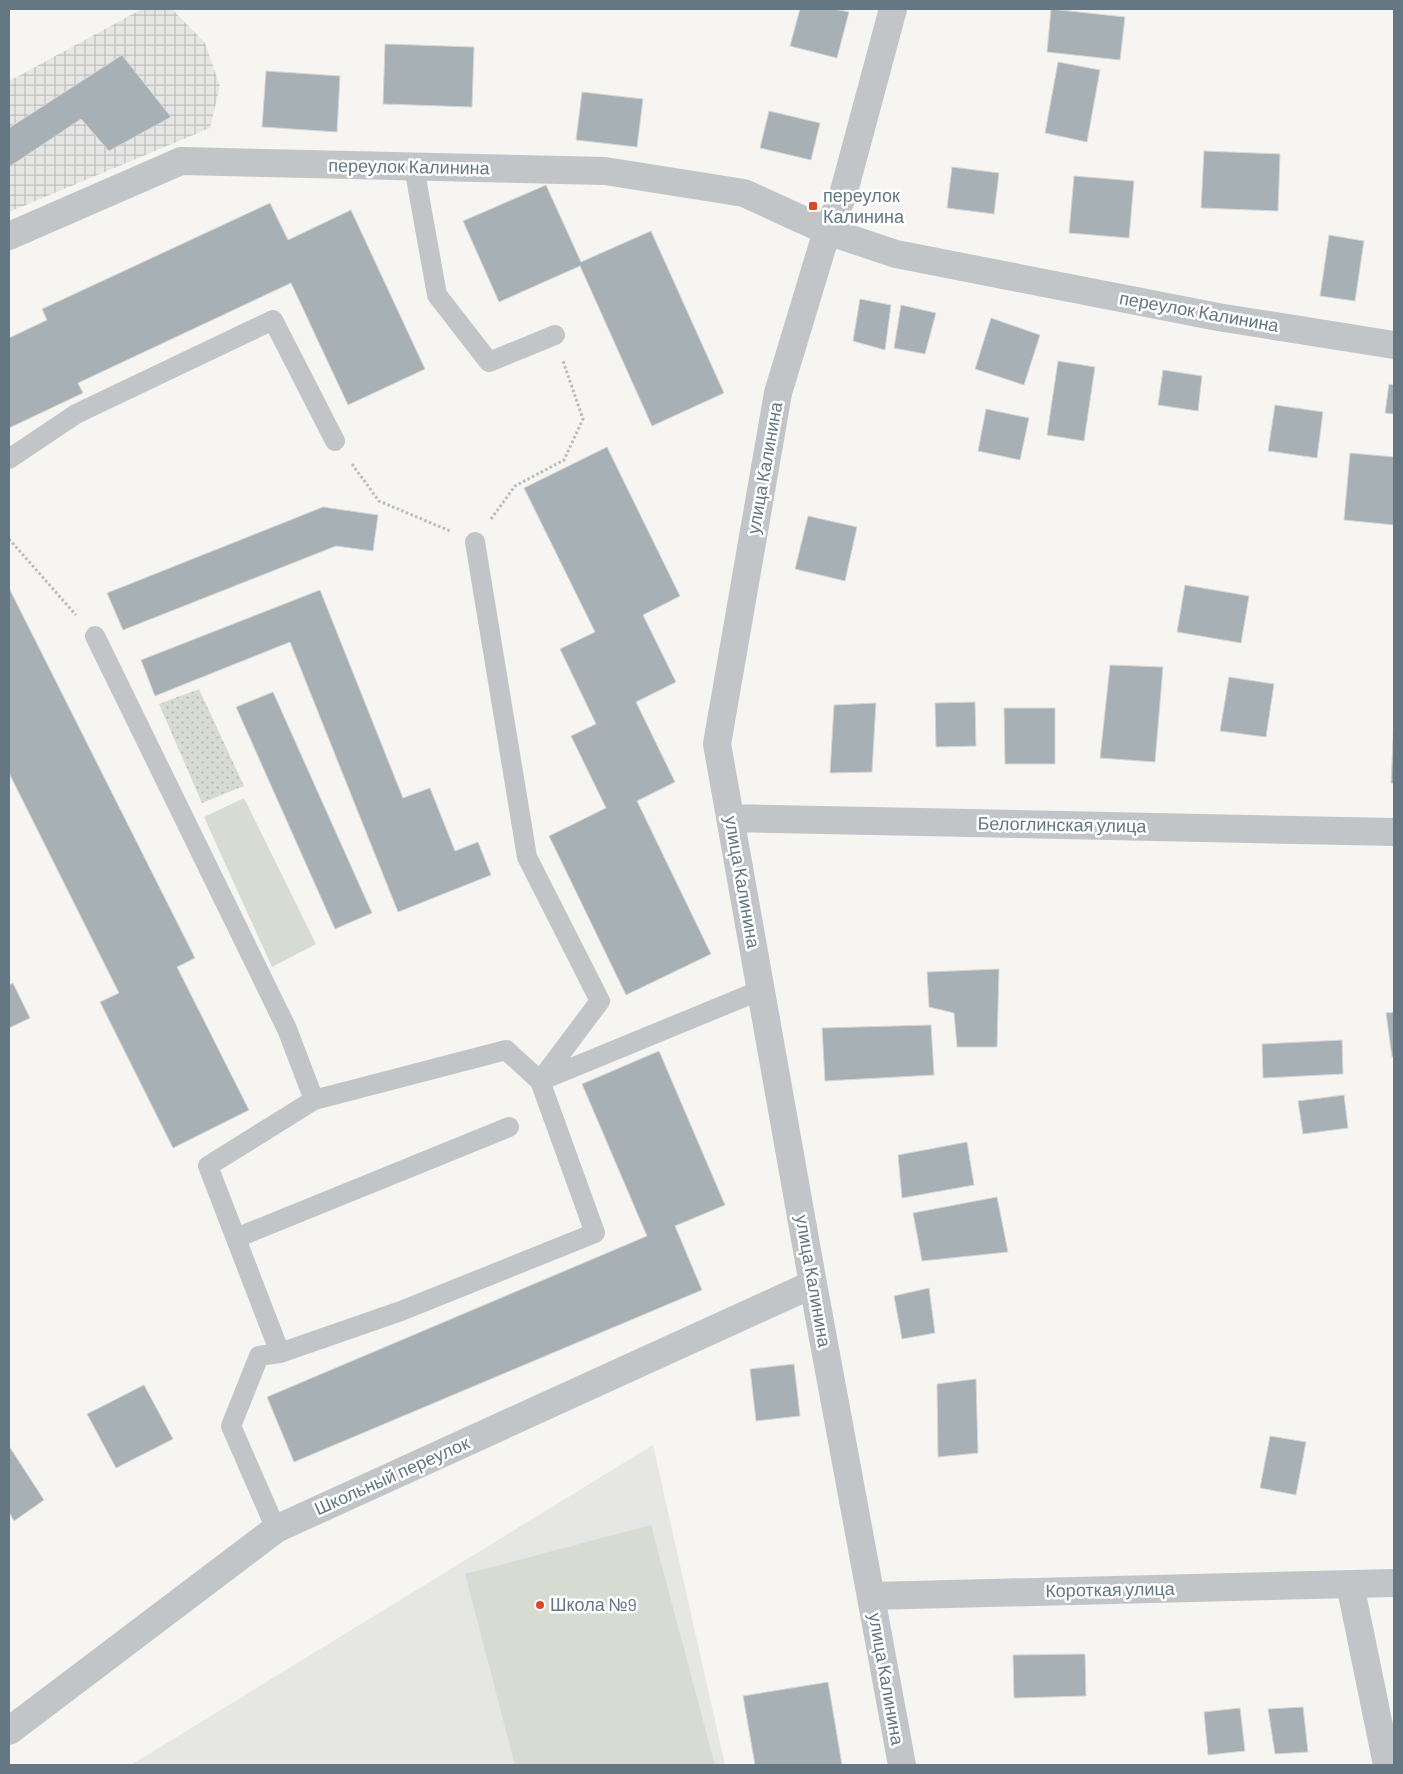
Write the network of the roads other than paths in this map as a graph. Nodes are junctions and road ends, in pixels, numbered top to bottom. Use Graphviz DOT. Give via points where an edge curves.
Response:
graph roads {
  1 [pos="893,9"];
  2 [pos="414,167"];
  3 [pos="827,231"];
  4 [pos="9,236"];
  5 [pos="554,335"];
  6 [pos="1394,345"];
  7 [pos="335,441"];
  8 [pos="9,459"];
  9 [pos="475,542"];
  10 [pos="95,636"];
  11 [pos="730,818"];
  12 [pos="1394,832"];
  13 [pos="761,990"];
  14 [pos="540,1081"];
  15 [pos="314,1100"];
  16 [pos="509,1127"];
  17 [pos="236,1238"];
  18 [pos="813,1284"];
  19 [pos="280,1353"];
  20 [pos="276,1529"];
  21 [pos="1394,1583"];
  22 [pos="1350,1584"];
  23 [pos="871,1596"];
  24 [pos="9,1731"];
  25 [pos="902,1765"];
  26 [pos="1387,1765"];
  1 -- 3 [label="street, улица Калинина" via="843,195"];
  2 -- 3 [label="street, переулок Калинина" via="614,173 744,193"];
  2 -- 4 [label="street, переулок Калинина" via="181,161"];
  2 -- 5 [label="lane" via="437,295 489,362"];
  3 -- 6 [label="street, переулок Калинина" via="905,256 1218,317"];
  3 -- 11 [label="street, улица Калинина" via="778,393 717,744"];
  7 -- 8 [label="lane" via="273,320 76,414"];
  9 -- 14 [label="lane" via="527,857 600,1001"];
  10 -- 15 [label="lane" via="287,1029"];
  11 -- 12 [label="street, Белоглинская улица"];
  11 -- 13 [label="street, улица Калинина"];
  13 -- 14 [label="lane"];
  13 -- 18 [label="street, улица Калинина"];
  14 -- 15 [label="lane" via="506,1050"];
  14 -- 19 [label="lane" via="596,1233 401,1311"];
  15 -- 17 [label="lane" via="208,1166"];
  16 -- 17 [label="lane"];
  17 -- 19 [label="lane"];
  18 -- 20 [label="street, Школьный переулок"];
  18 -- 23 [label="street, улица Калинина"];
  19 -- 20 [label="lane" via="259,1356 231,1426"];
  20 -- 24 [label="street, Школьный переулок"];
  21 -- 22 [label="street, Короткая улица"];
  22 -- 23 [label="street, Короткая улица"];
  22 -- 26 [label="street"];
  23 -- 25 [label="street, улица Калинина"];
}
